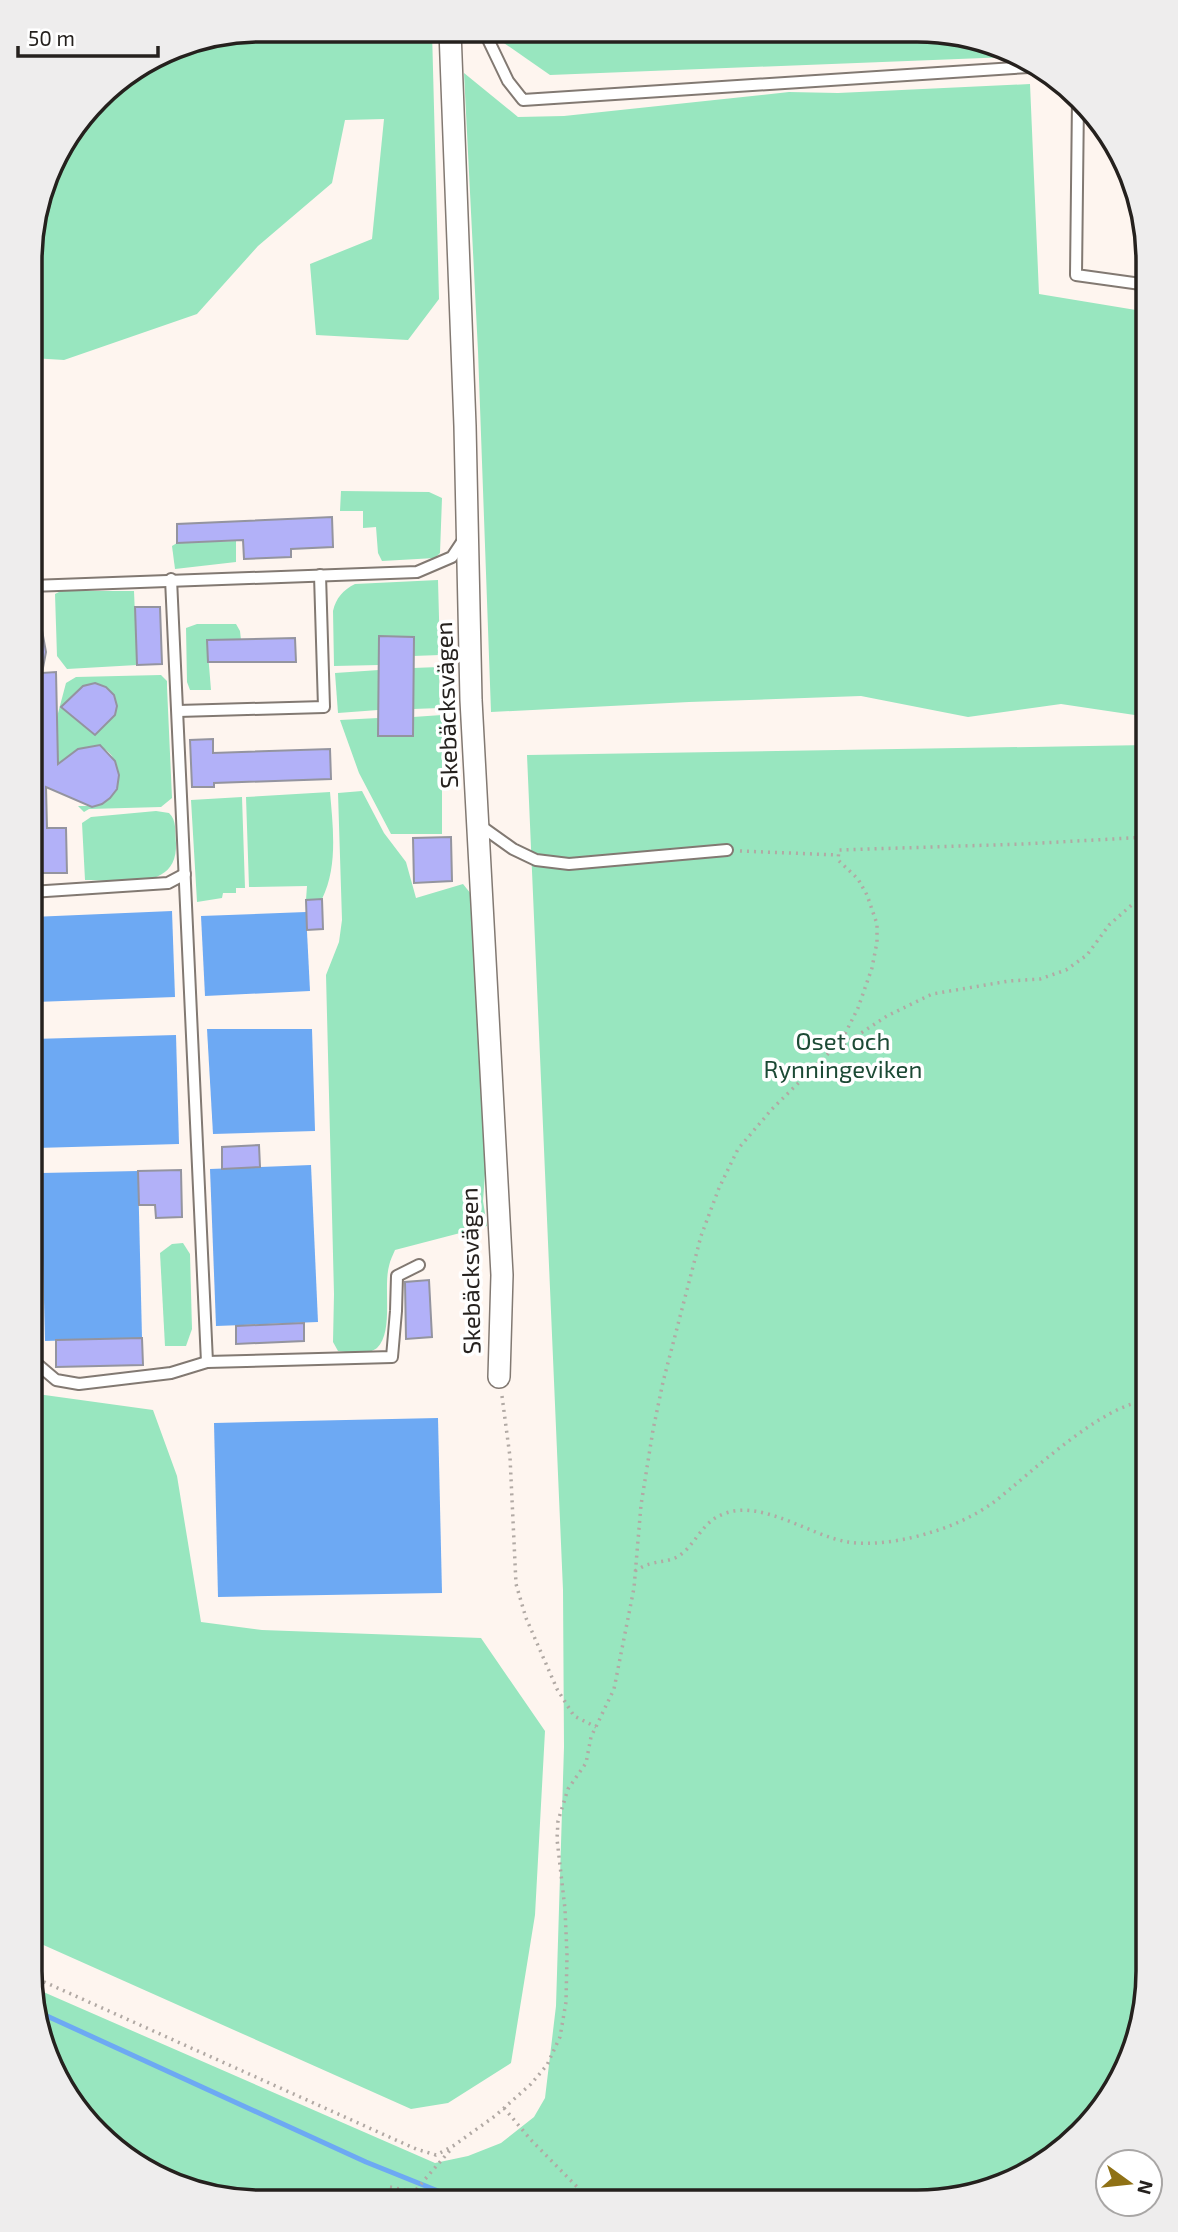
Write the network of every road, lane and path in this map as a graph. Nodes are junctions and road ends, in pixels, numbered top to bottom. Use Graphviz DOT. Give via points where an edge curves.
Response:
graph roads {
  1 [pos="450,42"];
  2 [pos="489,42"];
  3 [pos="1019,68"];
  4 [pos="1078,113"];
  5 [pos="1136,283"];
  6 [pos="468,534"];
  7 [pos="320,575"];
  8 [pos="171,579"];
  9 [pos="42,585"];
  10 [pos="177,711"];
  11 [pos="478,824"];
  12 [pos="1136,838"];
  13 [pos="727,850"];
  14 [pos="838,855"];
  15 [pos="185,874"];
  16 [pos="42,891"];
  17 [pos="1136,901"];
  18 [pos="833,1051"];
  19 [pos="419,1265"];
  20 [pos="207,1362"];
  21 [pos="42,1368"];
  22 [pos="499,1377"];
  23 [pos="1136,1403"];
  24 [pos="635,1571"];
  25 [pos="596,1727"];
  26 [pos="42,1981"];
  27 [pos="504,2108"];
  28 [pos="453,2146"];
  29 [pos="390,2187"];
  30 [pos="404,2190"];
  31 [pos="416,2190"];
  32 [pos="580,2190"];
  1 -- 6 [label="street, Skebäcksvägen"];
  2 -- 3 [label="lane" via="523,100"];
  4 -- 5 [label="lane" via="1076,275"];
  6 -- 7 [label="lane" via="452,556 417,572"];
  6 -- 11 [label="street, Skebäcksvägen"];
  7 -- 8 [label="lane"];
  7 -- 10 [label="lane" via="324,707"];
  8 -- 9 [label="lane"];
  8 -- 10 [label="lane"];
  10 -- 15 [label="lane"];
  11 -- 13 [label="lane" via="537,860 569,864"];
  11 -- 22 [label="street, Skebäcksvägen" via="502,1275"];
  12 -- 14 [label="path" via="839,850"];
  13 -- 14 [label="path"];
  14 -- 18 [label="path" via="867,895 877,924 877,942 866,988 850,1027"];
  15 -- 16 [label="lane" via="168,883"];
  15 -- 20 [label="lane"];
  17 -- 18 [label="path" via="1109,925 1087,955 1066,970 1040,979 932,994"];
  18 -- 24 [label="path" via="772,1108 738,1149 719,1188 701,1236 663,1382 641,1504"];
  19 -- 20 [label="lane" via="397,1276 392,1357"];
  20 -- 21 [label="lane" via="171,1373 79,1384 56,1380"];
  22 -- 25 [label="path" via="510,1457 516,1584 557,1689 574,1716"];
  23 -- 24 [label="path" via="1044,1458 993,1503 931,1533 890,1542 849,1542 774,1515 727,1512 711,1520 672,1560"];
  24 -- 25 [label="path" via="614,1689"];
  25 -- 27 [label="path" via="586,1763 568,1789 558,1821 567,1955 566,2002 559,2037 540,2074"];
  26 -- 28 [label="path" via="416,2149 436,2155"];
  27 -- 28 [label="path"];
  27 -- 32 [label="path"];
  28 -- 31 [label="path"];
  29 -- 30 [label="path"];
}
